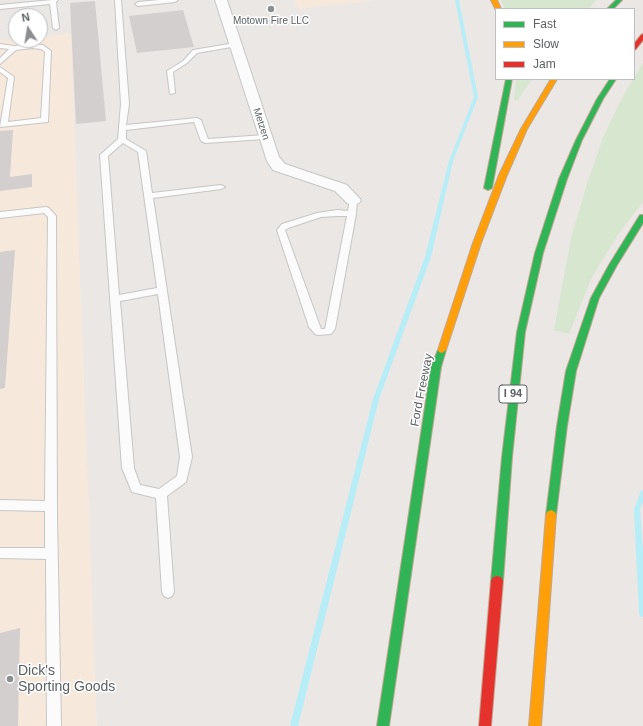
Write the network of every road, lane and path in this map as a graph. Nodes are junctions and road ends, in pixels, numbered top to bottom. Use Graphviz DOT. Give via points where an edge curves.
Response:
graph roads {
  1 [pos="118,0"];
  2 [pos="175,0"];
  3 [pos="221,0"];
  4 [pos="619,0"];
  5 [pos="54,1"];
  6 [pos="19,3"];
  7 [pos="138,4"];
  8 [pos="0,7"];
  9 [pos="611,8"];
  10 [pos="56,28"];
  11 [pos="643,36"];
  12 [pos="235,45"];
  13 [pos="635,47"];
  14 [pos="14,48"];
  15 [pos="44,48"];
  16 [pos="0,62"];
  17 [pos="0,69"];
  18 [pos="509,80"];
  19 [pos="553,80"];
  20 [pos="612,80"];
  21 [pos="172,93"];
  22 [pos="2,125"];
  23 [pos="122,128"];
  24 [pos="265,137"];
  25 [pos="122,140"];
  26 [pos="221,187"];
  27 [pos="150,196"];
  28 [pos="354,200"];
  29 [pos="352,214"];
  30 [pos="0,215"];
  31 [pos="643,217"];
  32 [pos="477,243"];
  33 [pos="163,290"];
  34 [pos="115,298"];
  35 [pos="161,494"];
  36 [pos="0,505"];
  37 [pos="52,506"];
  38 [pos="0,553"];
  39 [pos="52,554"];
  40 [pos="168,592"];
  41 [pos="54,726"];
  42 [pos="383,726"];
  43 [pos="485,726"];
  44 [pos="535,726"];
  1 -- 23 [label="lane" via="125,104"];
  2 -- 7 [label="lane"];
  3 -- 12 [label="street, Metzen"];
  4 -- 9 [label="highway"];
  5 -- 6 [label="lane"];
  5 -- 10 [label="lane"];
  6 -- 8 [label="lane"];
  11 -- 13 [label="highway"];
  12 -- 21 [label="lane" via="195,52 170,71"];
  12 -- 24 [label="street, Metzen"];
  14 -- 16 [label="lane"];
  15 -- 22 [label="lane" via="48,51 45,120"];
  17 -- 22 [label="lane" via="11,77"];
  18 -- 32 [label="highway"];
  19 -- 32 [label="highway, Ford Freeway" via="518,142"];
  20 -- 43 [label="highway, I 94" via="586,126 563,179 539,253 521,332 507,457"];
  23 -- 24 [label="lane" via="197,120 205,141"];
  23 -- 25 [label="lane"];
  24 -- 28 [label="street, Metzen" via="272,158 279,167 341,188"];
  25 -- 27 [label="lane" via="142,151"];
  25 -- 34 [label="lane" via="104,155"];
  26 -- 27 [label="lane"];
  27 -- 33 [label="lane"];
  28 -- 29 [label="lane"];
  29 -- 29 [label="lane" via="330,330 318,332 314,327 281,230 285,226 320,215"];
  30 -- 37 [label="lane" via="46,210 52,216"];
  31 -- 44 [label="highway" via="595,298 571,371 550,526"];
  32 -- 42 [label="highway, Ford Freeway" via="436,367"];
  33 -- 34 [label="lane"];
  33 -- 35 [label="lane" via="186,457 182,479"];
  34 -- 35 [label="lane" via="128,468 136,489"];
  35 -- 40 [label="lane"];
  36 -- 37 [label="lane"];
  37 -- 39 [label="lane"];
  38 -- 39 [label="lane"];
  39 -- 41 [label="lane"];
}
